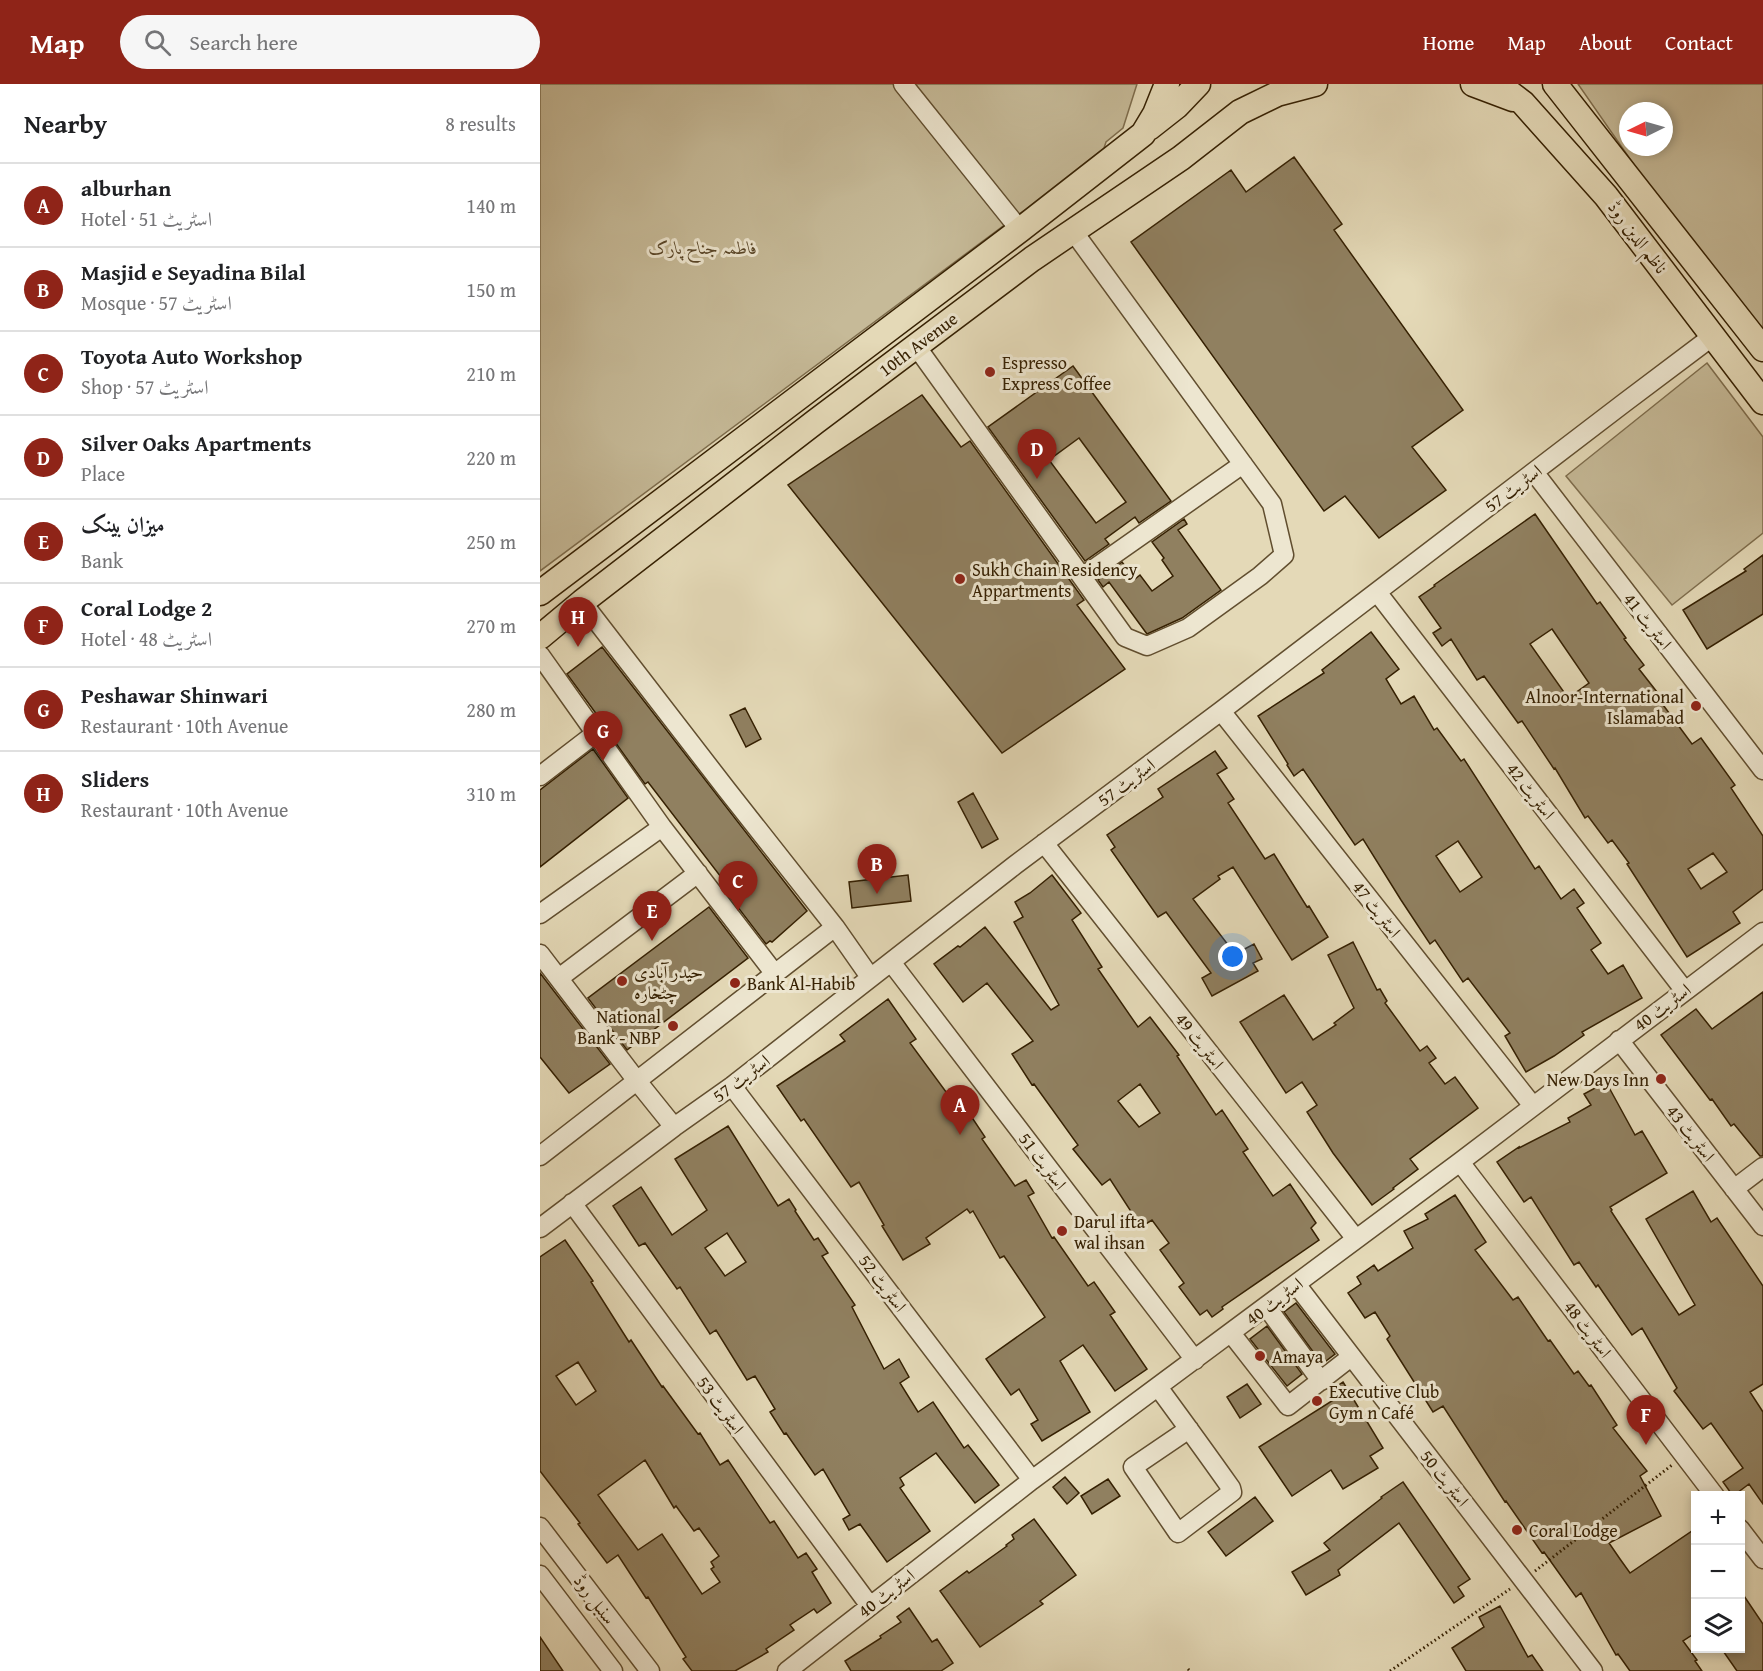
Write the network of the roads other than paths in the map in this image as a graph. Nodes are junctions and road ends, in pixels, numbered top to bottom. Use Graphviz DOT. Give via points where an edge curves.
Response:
graph roads {
  1 [pos="903,84"];
  2 [pos="1167,84"];
  3 [pos="1198,84"];
  4 [pos="1315,84"];
  5 [pos="1473,84"];
  6 [pos="1498,84"];
  7 [pos="1556,85"];
  8 [pos="1285,89"];
  9 [pos="1523,103"];
  10 [pos="1143,134"];
  11 [pos="1020,230"];
  12 [pos="1073,231"];
  13 [pos="1713,336"];
  14 [pos="916,346"];
  15 [pos="1763,349"];
  16 [pos="1763,402"];
  17 [pos="1243,464"];
  18 [pos="707,466"];
  19 [pos="1534,472"];
  20 [pos="726,491"];
  21 [pos="1082,577"];
  22 [pos="1377,592"];
  23 [pos="540,593"];
  24 [pos="582,602"];
  25 [pos="540,636"];
  26 [pos="540,655"];
  27 [pos="1221,711"];
  28 [pos="596,733"];
  29 [pos="1763,770"];
  30 [pos="540,776"];
  31 [pos="662,827"];
  32 [pos="1044,843"];
  33 [pos="698,873"];
  34 [pos="540,914"];
  35 [pos="835,927"];
  36 [pos="1763,932"];
  37 [pos="540,954"];
  38 [pos="891,962"];
  39 [pos="775,974"];
  40 [pos="870,977"];
  41 [pos="559,978"];
  42 [pos="1685,991"];
  43 [pos="1619,1040"];
  44 [pos="637,1081"];
  45 [pos="732,1086"];
  46 [pos="1533,1106"];
  47 [pos="674,1127"];
  48 [pos="540,1156"];
  49 [pos="1460,1162"];
  50 [pos="1763,1167"];
  51 [pos="1734,1189"];
  52 [pos="572,1203"];
  53 [pos="1763,1226"];
  54 [pos="540,1228"];
  55 [pos="1356,1239"];
  56 [pos="1296,1284"];
  57 [pos="1266,1306"];
  58 [pos="1231,1333"];
  59 [pos="1351,1357"];
  60 [pos="1195,1360"];
  61 [pos="1322,1381"];
  62 [pos="1158,1387"];
  63 [pos="1189,1429"];
  64 [pos="1032,1480"];
  65 [pos="1711,1491"];
  66 [pos="540,1527"];
  67 [pos="1745,1536"];
  68 [pos="1763,1559"];
  69 [pos="540,1575"];
  70 [pos="870,1606"];
  71 [pos="613,1671"];
  72 [pos="650,1671"];
  73 [pos="787,1671"];
  74 [pos="1593,1671"];
  1 -- 11 [label="street"];
  2 -- 10 [label="main road, 10th Avenue"];
  3 -- 10 [label="main road"];
  4 -- 8 [label="main road, 10th Avenue"];
  5 -- 9 [label="main road"];
  6 -- 9 [label="main road, ناظم الدین روڈ"];
  7 -- 15 [label="main road, ناظم الدین روڈ"];
  8 -- 12 [label="main road, 10th Avenue" via="1240,112 1181,158"];
  9 -- 13 [label="main road, ناظم الدین روڈ" via="1606,196"];
  10 -- 11 [label="main road, 10th Avenue"];
  11 -- 18 [label="main road, 10th Avenue"];
  12 -- 14 [label="main road, 10th Avenue"];
  12 -- 17 [label="street"];
  13 -- 16 [label="main road, ناظم الدین روڈ"];
  13 -- 19 [label="street, اسٹریٹ 57"];
  14 -- 20 [label="main road, 10th Avenue"];
  14 -- 21 [label="street"];
  17 -- 21 [label="street"];
  17 -- 21 [label="street" via="1272,504 1284,555 1188,627 1147,646 1125,637"];
  18 -- 20 [label="main road"];
  18 -- 23 [label="main road, 10th Avenue"];
  19 -- 22 [label="street, اسٹریٹ 57"];
  19 -- 29 [label="street, اسٹریٹ 41"];
  20 -- 24 [label="main road, 10th Avenue"];
  22 -- 27 [label="street, اسٹریٹ 57"];
  22 -- 42 [label="street, اسٹریٹ 42"];
  24 -- 25 [label="main road, 10th Avenue"];
  24 -- 35 [label="street"];
  26 -- 28 [label="street"];
  27 -- 32 [label="street, اسٹریٹ 57"];
  27 -- 46 [label="street, اسٹریٹ 47"];
  28 -- 30 [label="street"];
  28 -- 31 [label="street"];
  31 -- 33 [label="street"];
  31 -- 34 [label="street"];
  32 -- 38 [label="street, اسٹریٹ 57"];
  32 -- 55 [label="street, اسٹریٹ 49"];
  33 -- 39 [label="street"];
  33 -- 41 [label="street"];
  35 -- 39 [label="street"];
  35 -- 40 [label="street"];
  36 -- 42 [label="street, اسٹریٹ 40"];
  37 -- 41 [label="street"];
  38 -- 40 [label="street, اسٹریٹ 57"];
  38 -- 60 [label="street, اسٹریٹ 51"];
  39 -- 44 [label="street"];
  40 -- 45 [label="street, اسٹریٹ 57"];
  41 -- 44 [label="street"];
  42 -- 43 [label="street, اسٹریٹ 40"];
  43 -- 46 [label="street, اسٹریٹ 40"];
  43 -- 51 [label="street, اسٹریٹ 43"];
  44 -- 47 [label="street"];
  44 -- 48 [label="street"];
  45 -- 47 [label="street, اسٹریٹ 57"];
  45 -- 64 [label="street, اسٹریٹ 52"];
  46 -- 49 [label="street, اسٹریٹ 40"];
  47 -- 52 [label="street, اسٹریٹ 57"];
  49 -- 55 [label="street, اسٹریٹ 40"];
  49 -- 65 [label="street, اسٹریٹ 48"];
  50 -- 51 [label="street"];
  51 -- 53 [label="street, اسٹریٹ 43"];
  52 -- 54 [label="street, اسٹریٹ 57"];
  52 -- 70 [label="street, اسٹریٹ 53"];
  55 -- 56 [label="street, اسٹریٹ 40"];
  56 -- 57 [label="street, اسٹریٹ 40"];
  56 -- 59 [label="street, اسٹریٹ 50"];
  57 -- 58 [label="street, اسٹریٹ 40"];
  57 -- 61 [label="street"];
  58 -- 60 [label="street, اسٹریٹ 40"];
  58 -- 61 [label="street" via="1288,1406"];
  59 -- 61 [label="street"];
  59 -- 74 [label="street, اسٹریٹ 50"];
  60 -- 62 [label="street, اسٹریٹ 40"];
  62 -- 63 [label="street"];
  62 -- 64 [label="street, اسٹریٹ 40"];
  63 -- 63 [label="street" via="1133,1467 1178,1533 1232,1492"];
  64 -- 70 [label="street, اسٹریٹ 40"];
  66 -- 72 [label="street, سنبل روڈ"];
  67 -- 68 [label="street"];
  69 -- 71 [label="street, سنبل روڈ"];
  70 -- 73 [label="street, اسٹریٹ 40"];
}
